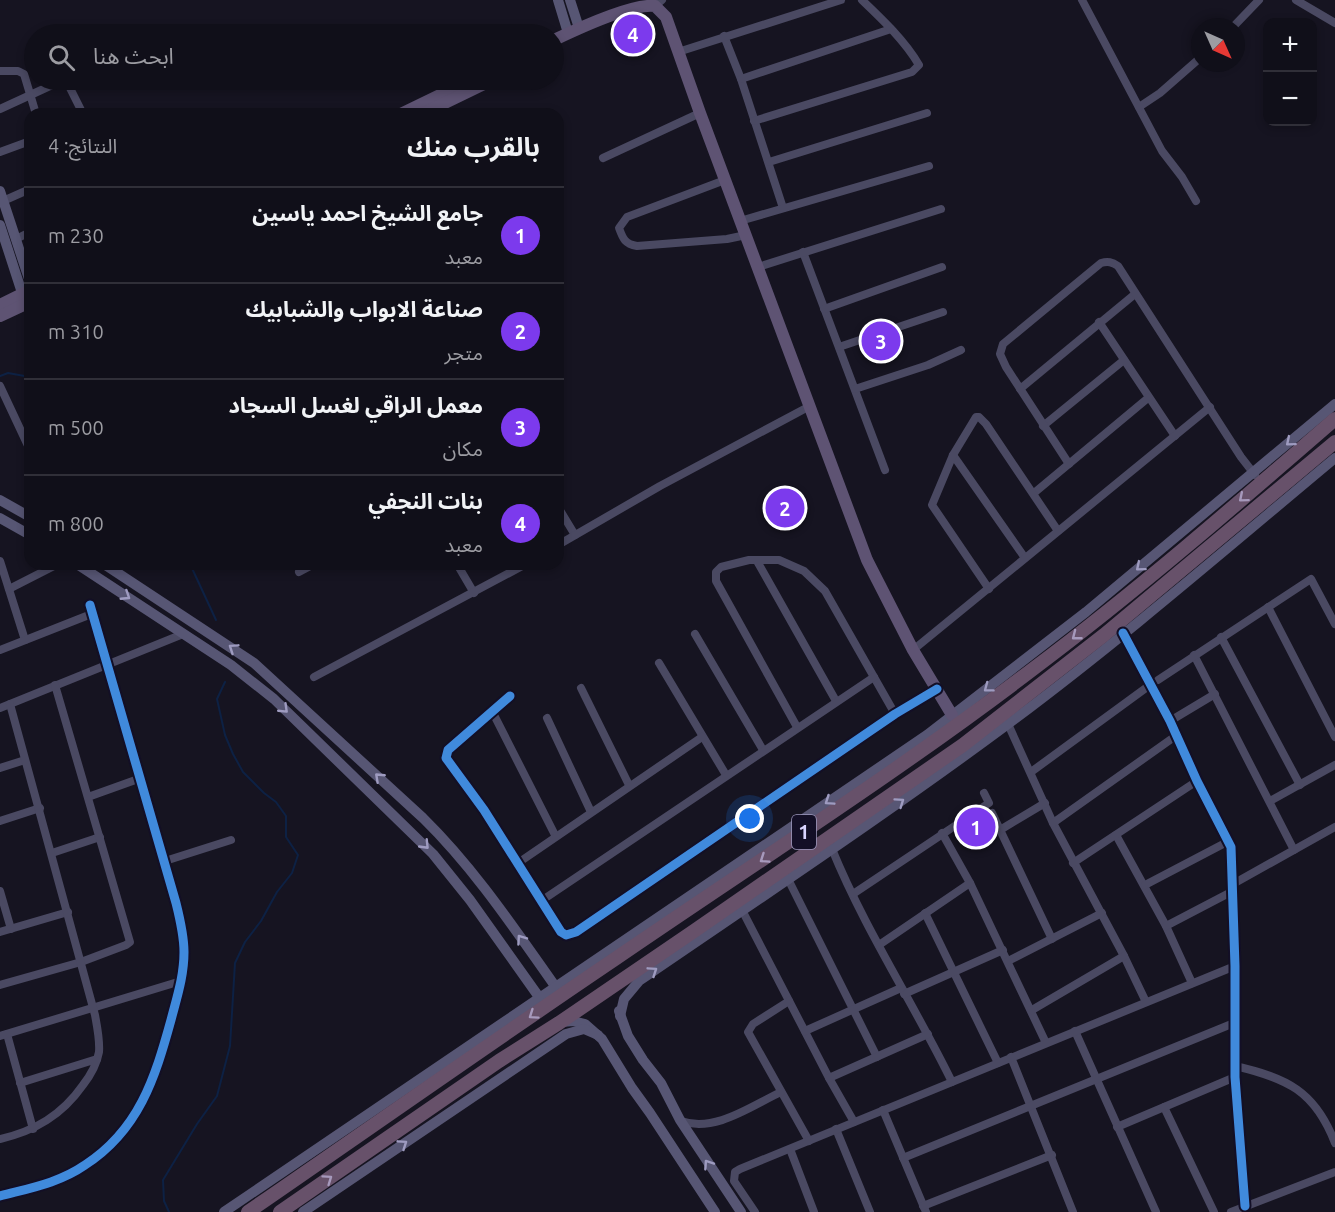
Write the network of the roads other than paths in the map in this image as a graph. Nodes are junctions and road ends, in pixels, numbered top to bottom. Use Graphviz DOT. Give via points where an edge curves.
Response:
graph roads {
  1 [pos="558,0"];
  2 [pos="570,0"];
  3 [pos="841,0"];
  4 [pos="862,0"];
  5 [pos="1082,0"];
  6 [pos="1259,0"];
  7 [pos="1296,0"];
  8 [pos="659,3"];
  9 [pos="1242,18"];
  10 [pos="1335,23"];
  11 [pos="561,24"];
  12 [pos="891,29"];
  13 [pos="564,31"];
  14 [pos="564,36"];
  15 [pos="724,36"];
  16 [pos="678,52"];
  17 [pos="1191,66"];
  18 [pos="0,71"];
  19 [pos="24,76"];
  20 [pos="741,79"];
  21 [pos="28,90"];
  22 [pos="41,90"];
  23 [pos="70,90"];
  24 [pos="450,90"];
  25 [pos="471,90"];
  26 [pos="30,95"];
  27 [pos="1138,107"];
  28 [pos="34,108"];
  29 [pos="80,108"];
  30 [pos="413,108"];
  31 [pos="434,108"];
  32 [pos="0,109"];
  33 [pos="700,113"];
  34 [pos="927,113"];
  35 [pos="754,121"];
  36 [pos="24,143"];
  37 [pos="0,152"];
  38 [pos="603,158"];
  39 [pos="769,162"];
  40 [pos="928,166"];
  41 [pos="725,180"];
  42 [pos="24,190"];
  43 [pos="2,196"];
  44 [pos="1196,201"];
  45 [pos="783,208"];
  46 [pos="941,209"];
  47 [pos="740,221"];
  48 [pos="0,225"];
  49 [pos="24,235"];
  50 [pos="746,235"];
  51 [pos="16,239"];
  52 [pos="803,252"];
  53 [pos="24,264"];
  54 [pos="758,267"];
  55 [pos="942,267"];
  56 [pos="24,289"];
  57 [pos="1135,294"];
  58 [pos="24,298"];
  59 [pos="24,299"];
  60 [pos="0,305"];
  61 [pos="824,309"];
  62 [pos="943,312"];
  63 [pos="0,316"];
  64 [pos="1099,322"];
  65 [pos="839,347"];
  66 [pos="961,350"];
  67 [pos="1124,360"];
  68 [pos="0,386"];
  69 [pos="855,389"];
  70 [pos="1020,389"];
  71 [pos="1148,398"];
  72 [pos="1335,404"];
  73 [pos="810,406"];
  74 [pos="1210,407"];
  75 [pos="1335,419"];
  76 [pos="1043,426"];
  77 [pos="1175,436"];
  78 [pos="24,437"];
  79 [pos="1335,442"];
  80 [pos="953,455"];
  81 [pos="1335,458"];
  82 [pos="1069,464"];
  83 [pos="885,470"];
  84 [pos="1258,477"];
  85 [pos="1034,493"];
  86 [pos="0,500"];
  87 [pos="24,514"];
  88 [pos="564,517"];
  89 [pos="0,518"];
  90 [pos="1252,519"];
  91 [pos="1058,531"];
  92 [pos="24,532"];
  93 [pos="575,535"];
  94 [pos="564,541"];
  95 [pos="1025,558"];
  96 [pos="0,561"];
  97 [pos="757,561"];
  98 [pos="1195,567"];
  99 [pos="46,570"];
  100 [pos="86,570"];
  101 [pos="114,570"];
  102 [pos="120,570"];
  103 [pos="303,570"];
  104 [pos="461,570"];
  105 [pos="515,570"];
  106 [pos="299,572"];
  107 [pos="122,575"];
  108 [pos="9,589"];
  109 [pos="989,589"];
  110 [pos="474,593"];
  111 [pos="1268,607"];
  112 [pos="179,613"];
  113 [pos="1094,621"];
  114 [pos="168,623"];
  115 [pos="1335,624"];
  116 [pos="1123,633"];
  117 [pos="183,634"];
  118 [pos="695,634"];
  119 [pos="1104,635"];
  120 [pos="1221,637"];
  121 [pos="25,640"];
  122 [pos="0,650"];
  123 [pos="914,650"];
  124 [pos="1194,655"];
  125 [pos="659,663"];
  126 [pos="1030,663"];
  127 [pos="108,664"];
  128 [pos="314,677"];
  129 [pos="874,677"];
  130 [pos="1158,680"];
  131 [pos="55,685"];
  132 [pos="1150,685"];
  133 [pos="581,688"];
  134 [pos="936,689"];
  135 [pos="1215,694"];
  136 [pos="1037,695"];
  137 [pos="510,696"];
  138 [pos="836,701"];
  139 [pos="10,704"];
  140 [pos="0,708"];
  141 [pos="492,711"];
  142 [pos="895,714"];
  143 [pos="960,714"];
  144 [pos="547,718"];
  145 [pos="1170,721"];
  146 [pos="1008,724"];
  147 [pos="797,727"];
  148 [pos="1177,735"];
  149 [pos="702,737"];
  150 [pos="1335,737"];
  151 [pos="763,750"];
  152 [pos="25,760"];
  153 [pos="1335,765"];
  154 [pos="0,768"];
  155 [pos="935,771"];
  156 [pos="1031,772"];
  157 [pos="726,775"];
  158 [pos="141,778"];
  159 [pos="1197,781"];
  160 [pos="1300,784"];
  161 [pos="629,785"];
  162 [pos="984,793"];
  163 [pos="88,796"];
  164 [pos="1270,801"];
  165 [pos="1045,803"];
  166 [pos="40,808"];
  167 [pos="591,812"];
  168 [pos="992,813"];
  169 [pos="0,821"];
  170 [pos="1053,823"];
  171 [pos="1000,830"];
  172 [pos="1334,831"];
  173 [pos="942,833"];
  174 [pos="1116,835"];
  175 [pos="555,836"];
  176 [pos="100,837"];
  177 [pos="231,840"];
  178 [pos="1229,841"];
  179 [pos="832,849"];
  180 [pos="1294,850"];
  181 [pos="52,853"];
  182 [pos="165,861"];
  183 [pos="518,862"];
  184 [pos="1073,863"];
  185 [pos="788,879"];
  186 [pos="970,883"];
  187 [pos="1145,885"];
  188 [pos="1233,887"];
  189 [pos="484,888"];
  190 [pos="0,891"];
  191 [pos="853,894"];
  192 [pos="470,900"];
  193 [pos="541,901"];
  194 [pos="683,906"];
  195 [pos="742,910"];
  196 [pos="68,912"];
  197 [pos="925,913"];
  198 [pos="1102,913"];
  199 [pos="1166,926"];
  200 [pos="11,929"];
  201 [pos="0,932"];
  202 [pos="697,935"];
  203 [pos="1052,939"];
  204 [pos="879,945"];
  205 [pos="1003,950"];
  206 [pos="1124,956"];
  207 [pos="1008,961"];
  208 [pos="81,962"];
  209 [pos="1235,966"];
  210 [pos="953,973"];
  211 [pos="629,975"];
  212 [pos="181,981"];
  213 [pos="1192,983"];
  214 [pos="0,985"];
  215 [pos="555,987"];
  216 [pos="903,991"];
  217 [pos="539,997"];
  218 [pos="789,1001"];
  219 [pos="1146,1002"];
  220 [pos="94,1008"];
  221 [pos="854,1009"];
  222 [pos="1032,1010"];
  223 [pos="620,1016"];
  224 [pos="559,1023"];
  225 [pos="1234,1023"];
  226 [pos="805,1031"];
  227 [pos="1075,1031"];
  228 [pos="928,1034"];
  229 [pos="3,1035"];
  230 [pos="598,1035"];
  231 [pos="1046,1043"];
  232 [pos="463,1056"];
  233 [pos="877,1057"];
  234 [pos="1011,1057"];
  235 [pos="97,1059"];
  236 [pos="499,1061"];
  237 [pos="998,1063"];
  238 [pos="1235,1066"];
  239 [pos="507,1073"];
  240 [pos="1235,1077"];
  241 [pos="829,1078"];
  242 [pos="1096,1080"];
  243 [pos="952,1082"];
  244 [pos="20,1083"];
  245 [pos="781,1092"];
  246 [pos="1031,1107"];
  247 [pos="1164,1107"];
  248 [pos="883,1110"];
  249 [pos="680,1120"];
  250 [pos="854,1122"];
  251 [pos="1332,1125"];
  252 [pos="1117,1127"];
  253 [pos="33,1128"];
  254 [pos="836,1129"];
  255 [pos="0,1139"];
  256 [pos="809,1141"];
  257 [pos="1335,1143"];
  258 [pos="790,1149"];
  259 [pos="1052,1155"];
  260 [pos="903,1158"];
  261 [pos="1335,1172"];
  262 [pos="0,1195"];
  263 [pos="1245,1206"];
  264 [pos="925,1209"];
  265 [pos="311,1210"];
  266 [pos="224,1212"];
  267 [pos="248,1212"];
  268 [pos="280,1212"];
  269 [pos="715,1212"];
  270 [pos="741,1212"];
  271 [pos="755,1212"];
  272 [pos="814,1212"];
  273 [pos="870,1212"];
  274 [pos="1073,1212"];
  275 [pos="1156,1212"];
  276 [pos="1214,1212"];
  277 [pos="1231,1212"];
  1 -- 11 [label="main road"];
  2 -- 13 [label="main road"];
  3 -- 15 [label="street"];
  4 -- 12 [label="street"];
  5 -- 27 [label="street"];
  6 -- 9 [label="street"];
  7 -- 10 [label="street"];
  8 -- 14 [label="main road"];
  8 -- 16 [label="main road"];
  12 -- 20 [label="street"];
  12 -- 35 [label="street" via="919,65 912,72"];
  15 -- 16 [label="street"];
  15 -- 20 [label="street"];
  16 -- 33 [label="main road"];
  17 -- 27 [label="street"];
  18 -- 19 [label="street" via="15,71"];
  20 -- 35 [label="street"];
  21 -- 26 [label="street"];
  22 -- 26 [label="street"];
  23 -- 29 [label="street"];
  24 -- 30 [label="main road"];
  25 -- 31 [label="main road"];
  26 -- 28 [label="street"];
  26 -- 32 [label="street"];
  27 -- 44 [label="street"];
  33 -- 38 [label="street"];
  33 -- 41 [label="main road"];
  34 -- 39 [label="street"];
  35 -- 39 [label="street"];
  36 -- 37 [label="street"];
  39 -- 45 [label="street"];
  40 -- 45 [label="street"];
  41 -- 47 [label="main road"];
  41 -- 50 [label="street" via="627,217 619,228 622,237 637,246"];
  42 -- 43 [label="street"];
  43 -- 51 [label="main road"];
  45 -- 47 [label="street"];
  46 -- 52 [label="street"];
  47 -- 50 [label="main road"];
  48 -- 56 [label="main road"];
  49 -- 51 [label="street"];
  50 -- 54 [label="main road"];
  51 -- 53 [label="main road"];
  52 -- 54 [label="street"];
  52 -- 61 [label="street"];
  54 -- 73 [label="main road"];
  55 -- 61 [label="street"];
  57 -- 64 [label="street"];
  57 -- 70 [label="street" via="1118,266 1101,263 1004,344 1000,354"];
  57 -- 74 [label="street"];
  58 -- 60 [label="main road"];
  59 -- 63 [label="main road"];
  61 -- 65 [label="street"];
  62 -- 65 [label="street"];
  64 -- 67 [label="street"];
  64 -- 70 [label="street"];
  65 -- 69 [label="street"];
  66 -- 69 [label="street"];
  67 -- 71 [label="street"];
  67 -- 76 [label="street"];
  68 -- 78 [label="street"];
  69 -- 83 [label="street"];
  70 -- 76 [label="street"];
  71 -- 77 [label="street"];
  71 -- 82 [label="street"];
  72 -- 84 [label="main road, one-way"];
  73 -- 93 [label="street"];
  73 -- 123 [label="main road" via="867,560"];
  74 -- 77 [label="street"];
  74 -- 84 [label="street"];
  75 -- 84 [label="highway, 1"];
  76 -- 82 [label="street"];
  77 -- 91 [label="street"];
  79 -- 90 [label="highway, 1"];
  80 -- 85 [label="street" via="970,425 980,417"];
  80 -- 95 [label="street"];
  80 -- 109 [label="street" via="932,506"];
  81 -- 90 [label="main road"];
  82 -- 85 [label="street"];
  84 -- 113 [label="highway, 1, one-way"];
  84 -- 126 [label="main road, one-way" via="1086,612"];
  85 -- 91 [label="street"];
  86 -- 87 [label="main road"];
  88 -- 93 [label="street"];
  89 -- 92 [label="main road"];
  90 -- 98 [label="highway, 1"];
  91 -- 95 [label="street"];
  93 -- 94 [label="street"];
  95 -- 109 [label="street"];
  96 -- 108 [label="street"];
  97 -- 129 [label="street" via="790,564 818,584"];
  97 -- 138 [label="street"];
  97 -- 147 [label="street" via="722,567 716,572 716,581"];
  98 -- 116 [label="main road"];
  98 -- 119 [label="highway, 1"];
  99 -- 108 [label="street"];
  100 -- 114 [label="main road, one-way"];
  101 -- 107 [label="main road"];
  102 -- 107 [label="street"];
  103 -- 106 [label="street"];
  104 -- 110 [label="street"];
  105 -- 110 [label="street"];
  107 -- 112 [label="main road"];
  108 -- 121 [label="street"];
  109 -- 123 [label="street"];
  110 -- 128 [label="street"];
  111 -- 115 [label="street" via="1311,579"];
  111 -- 120 [label="street"];
  111 -- 150 [label="street"];
  112 -- 114 [label="main road"];
  189 -- 112 [label="main road, one-way" via="435,830 270,676"];
  113 -- 119 [label="highway"];
  113 -- 126 [label="highway, 1, one-way"];
  114 -- 117 [label="main road"];
  116 -- 132 [label="street"];
  116 -- 136 [label="main road"];
  117 -- 127 [label="street"];
  117 -- 192 [label="main road, one-way" via="274,699 411,831"];
  118 -- 151 [label="street"];
  119 -- 136 [label="highway, 1"];
  120 -- 124 [label="street"];
  120 -- 160 [label="street"];
  121 -- 122 [label="street"];
  121 -- 127 [label="street" via="92,609"];
  123 -- 134 [label="main road"];
  124 -- 130 [label="street"];
  124 -- 135 [label="street"];
  125 -- 149 [label="street"];
  126 -- 143 [label="highway, 1, one-way"];
  127 -- 131 [label="street"];
  127 -- 158 [label="street"];
  129 -- 138 [label="street"];
  129 -- 142 [label="street"];
  131 -- 139 [label="street"];
  131 -- 163 [label="street"];
  132 -- 145 [label="street"];
  132 -- 156 [label="street"];
  133 -- 161 [label="street"];
  134 -- 142 [label="street"];
  134 -- 143 [label="main road"];
  135 -- 145 [label="street"];
  135 -- 164 [label="street"];
  136 -- 146 [label="main road"];
  136 -- 155 [label="highway, 1"];
  137 -- 141 [label="street"];
  138 -- 147 [label="street"];
  139 -- 140 [label="street"];
  139 -- 152 [label="street"];
  141 -- 175 [label="street"];
  141 -- 183 [label="street" via="448,750 446,758"];
  142 -- 193 [label="street" via="576,932 561,932"];
  143 -- 194 [label="highway, 1, one-way" via="870,787"];
  144 -- 167 [label="street"];
  145 -- 148 [label="street"];
  146 -- 155 [label="main road"];
  146 -- 156 [label="street"];
  147 -- 151 [label="street"];
  148 -- 159 [label="street"];
  148 -- 170 [label="street"];
  149 -- 157 [label="street"];
  149 -- 161 [label="street"];
  151 -- 157 [label="street"];
  152 -- 154 [label="street"];
  152 -- 166 [label="street"];
  153 -- 160 [label="street"];
  179 -- 155 [label="main road, one-way"];
  155 -- 202 [label="highway, 1"];
  156 -- 165 [label="street"];
  157 -- 193 [label="street"];
  158 -- 163 [label="street"];
  158 -- 182 [label="street"];
  159 -- 174 [label="street"];
  159 -- 178 [label="street"];
  160 -- 164 [label="street"];
  161 -- 167 [label="street"];
  162 -- 173 [label="street" via="989,803"];
  163 -- 176 [label="street"];
  164 -- 180 [label="street"];
  165 -- 170 [label="street"];
  165 -- 171 [label="street"];
  166 -- 169 [label="street"];
  166 -- 181 [label="street"];
  167 -- 175 [label="street"];
  168 -- 171 [label="street"];
  170 -- 184 [label="street"];
  171 -- 203 [label="street"];
  172 -- 180 [label="street"];
  173 -- 186 [label="street"];
  173 -- 191 [label="street"];
  174 -- 184 [label="street"];
  174 -- 187 [label="street"];
  175 -- 183 [label="street"];
  176 -- 181 [label="street"];
  176 -- 208 [label="street" via="130,942"];
  177 -- 182 [label="street"];
  178 -- 187 [label="street"];
  178 -- 188 [label="street"];
  179 -- 185 [label="main road"];
  179 -- 191 [label="street"];
  180 -- 188 [label="street"];
  181 -- 196 [label="street"];
  182 -- 212 [label="street" via="182,933"];
  183 -- 193 [label="street"];
  184 -- 198 [label="street"];
  185 -- 195 [label="main road"];
  185 -- 221 [label="street"];
  186 -- 197 [label="street"];
  186 -- 205 [label="street"];
  187 -- 199 [label="street"];
  188 -- 199 [label="street"];
  188 -- 209 [label="street"];
  189 -- 192 [label="main road"];
  215 -- 189 [label="main road, one-way"];
  190 -- 200 [label="street"];
  191 -- 204 [label="street"];
  192 -- 217 [label="main road"];
  194 -- 215 [label="main road"];
  194 -- 232 [label="highway, 1, one-way"];
  195 -- 202 [label="main road"];
  195 -- 218 [label="street"];
  196 -- 200 [label="street"];
  196 -- 208 [label="street"];
  197 -- 204 [label="street"];
  197 -- 210 [label="street"];
  198 -- 203 [label="street"];
  198 -- 206 [label="street"];
  199 -- 213 [label="street"];
  200 -- 201 [label="street"];
  202 -- 211 [label="highway, 1"];
  223 -- 202 [label="main road, one-way" via="624,999 634,986"];
  203 -- 207 [label="street"];
  204 -- 216 [label="street"];
  205 -- 207 [label="street"];
  205 -- 210 [label="street"];
  206 -- 219 [label="street"];
  206 -- 222 [label="street"];
  207 -- 222 [label="street"];
  208 -- 214 [label="street"];
  208 -- 220 [label="street"];
  209 -- 213 [label="street"];
  209 -- 225 [label="street"];
  210 -- 216 [label="street"];
  210 -- 237 [label="street"];
  211 -- 223 [label="main road" via="618,995"];
  211 -- 224 [label="highway, 1"];
  212 -- 220 [label="street"];
  212 -- 262 [label="street" via="153,1080 135,1116 120,1134 86,1165 68,1175"];
  213 -- 219 [label="street"];
  215 -- 217 [label="main road"];
  216 -- 221 [label="street"];
  216 -- 228 [label="street"];
  217 -- 232 [label="main road"];
  218 -- 226 [label="street"];
  218 -- 245 [label="street" via="753,1024 748,1032"];
  219 -- 227 [label="street"];
  220 -- 229 [label="street"];
  220 -- 235 [label="street"];
  221 -- 226 [label="street"];
  221 -- 233 [label="street"];
  222 -- 231 [label="street"];
  223 -- 249 [label="main road" via="628,1036 661,1083"];
  224 -- 230 [label="main road" via="580,1022"];
  224 -- 236 [label="highway, 1"];
  225 -- 238 [label="street"];
  225 -- 242 [label="street"];
  226 -- 241 [label="street"];
  227 -- 231 [label="street"];
  227 -- 242 [label="street"];
  228 -- 233 [label="street"];
  228 -- 243 [label="street"];
  229 -- 244 [label="street"];
  230 -- 239 [label="main road" via="584,1029 566,1034"];
  230 -- 269 [label="main road"];
  231 -- 234 [label="street"];
  232 -- 266 [label="main road"];
  232 -- 267 [label="highway, 1"];
  233 -- 241 [label="street"];
  234 -- 237 [label="street"];
  234 -- 246 [label="street"];
  235 -- 244 [label="street"];
  235 -- 253 [label="street" via="73,1099 51,1119"];
  236 -- 239 [label="highway"];
  268 -- 236 [label="highway, 1, one-way"];
  237 -- 243 [label="street"];
  238 -- 240 [label="street"];
  238 -- 251 [label="street" via="1276,1076 1309,1097"];
  265 -- 239 [label="main road, one-way"];
  240 -- 247 [label="street"];
  240 -- 263 [label="street"];
  241 -- 250 [label="street"];
  242 -- 246 [label="street"];
  242 -- 252 [label="street"];
  243 -- 248 [label="street"];
  244 -- 253 [label="street"];
  245 -- 249 [label="street" via="714,1123 700,1125"];
  245 -- 256 [label="street"];
  246 -- 259 [label="street"];
  246 -- 260 [label="street"];
  247 -- 252 [label="street"];
  247 -- 276 [label="street"];
  248 -- 250 [label="street"];
  248 -- 260 [label="street"];
  270 -- 249 [label="main road, one-way"];
  250 -- 254 [label="street"];
  251 -- 257 [label="street"];
  252 -- 275 [label="street"];
  253 -- 255 [label="street"];
  254 -- 256 [label="street"];
  254 -- 273 [label="street"];
  256 -- 258 [label="street"];
  258 -- 271 [label="street" via="735,1172 734,1181"];
  258 -- 272 [label="street"];
  259 -- 264 [label="street"];
  259 -- 274 [label="street"];
  260 -- 264 [label="street"];
  261 -- 263 [label="street"];
  263 -- 277 [label="street"];
}
